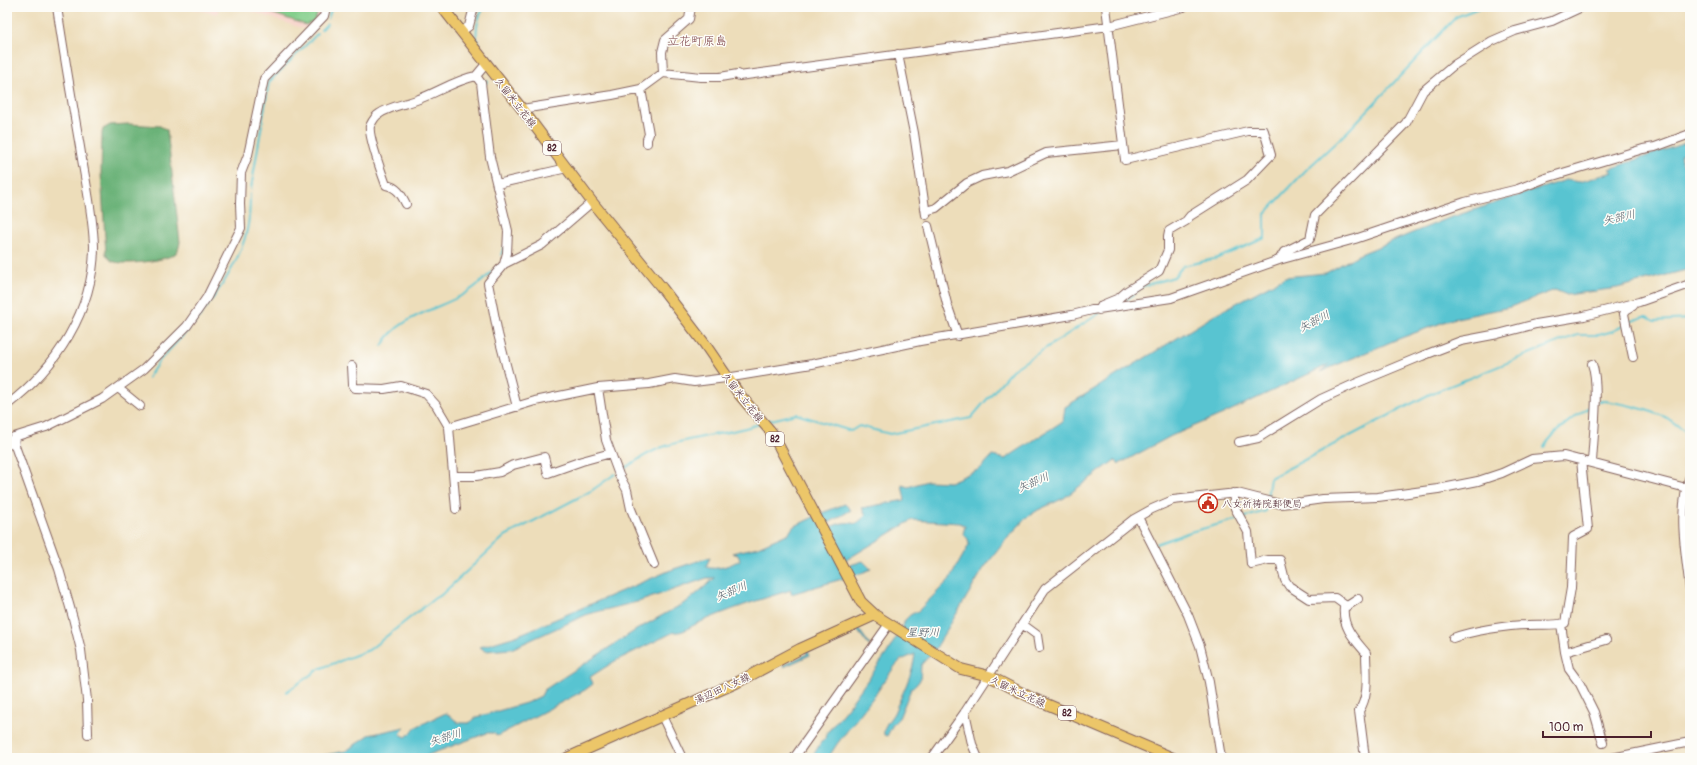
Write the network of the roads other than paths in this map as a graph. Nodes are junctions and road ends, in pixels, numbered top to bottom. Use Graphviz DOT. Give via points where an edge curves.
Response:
graph roads {
  1 [pos="57,7"];
  2 [pos="326,7"];
  3 [pos="442,7"];
  4 [pos="474,7"];
  5 [pos="691,7"];
  6 [pos="1106,7"];
  7 [pos="1184,7"];
  8 [pos="1588,7"];
  9 [pos="1109,26"];
  10 [pos="461,32"];
  11 [pos="898,54"];
  12 [pos="486,64"];
  13 [pos="662,73"];
  14 [pos="476,76"];
  15 [pos="641,89"];
  16 [pos="522,109"];
  17 [pos="1690,134"];
  18 [pos="647,143"];
  19 [pos="1123,147"];
  20 [pos="566,168"];
  21 [pos="497,184"];
  22 [pos="592,202"];
  23 [pos="406,204"];
  24 [pos="928,226"];
  25 [pos="1279,260"];
  26 [pos="504,264"];
  27 [pos="1690,284"];
  28 [pos="1639,302"];
  29 [pos="1099,310"];
  30 [pos="958,336"];
  31 [pos="1633,357"];
  32 [pos="1592,364"];
  33 [pos="352,366"];
  34 [pos="726,378"];
  35 [pos="118,388"];
  36 [pos="598,388"];
  37 [pos="7,405"];
  38 [pos="140,406"];
  39 [pos="518,407"];
  40 [pos="449,427"];
  41 [pos="1239,442"];
  42 [pos="11,443"];
  43 [pos="611,453"];
  44 [pos="1581,460"];
  45 [pos="1592,463"];
  46 [pos="454,476"];
  47 [pos="1690,476"];
  48 [pos="1688,488"];
  49 [pos="1233,493"];
  50 [pos="456,509"];
  51 [pos="1138,517"];
  52 [pos="654,565"];
  53 [pos="1690,590"];
  54 [pos="1358,599"];
  55 [pos="1346,606"];
  56 [pos="875,615"];
  57 [pos="1022,624"];
  58 [pos="1561,624"];
  59 [pos="892,625"];
  60 [pos="1453,638"];
  61 [pos="1606,640"];
  62 [pos="1039,648"];
  63 [pos="1564,652"];
  64 [pos="989,676"];
  65 [pos="965,712"];
  66 [pos="662,716"];
  67 [pos="88,734"];
  68 [pos="1690,742"];
  69 [pos="1603,743"];
  70 [pos="570,758"];
  71 [pos="682,758"];
  72 [pos="794,758"];
  73 [pos="932,758"];
  74 [pos="978,758"];
  75 [pos="1172,758"];
  76 [pos="1221,758"];
  77 [pos="1365,758"];
  78 [pos="1612,758"];
  1 -- 37 [label="street" via="88,198 94,245 93,264 81,311 66,341 44,372 26,391"];
  2 -- 35 [label="street" via="324,16 264,79 248,155 241,173 241,228 207,296 187,326 144,369"];
  3 -- 10 [label="main road, 久留米立花線 / 82"];
  4 -- 10 [label="street" via="469,26"];
  5 -- 13 [label="street" via="689,19 665,40"];
  6 -- 9 [label="street"];
  7 -- 9 [label="street"];
  8 -- 25 [label="street" via="1582,7 1552,21 1515,31 1492,41 1454,65 1424,91 1406,123 1315,214 1310,239 1284,252"];
  9 -- 11 [label="street"];
  9 -- 19 [label="street"];
  10 -- 12 [label="main road, 久留米立花線 / 82"];
  11 -- 13 [label="street" via="739,76 738,74 702,78"];
  11 -- 19 [label="street" via="914,133 926,214 982,176 1008,171 1046,153"];
  12 -- 14 [label="street"];
  12 -- 16 [label="main road, 久留米立花線 / 82"];
  13 -- 15 [label="street"];
  14 -- 21 [label="street" via="481,83 490,157"];
  14 -- 23 [label="street" via="380,113 370,127 386,185 401,192"];
  15 -- 16 [label="street"];
  15 -- 18 [label="street" via="649,134"];
  16 -- 20 [label="main road, 久留米立花線 / 82"];
  17 -- 25 [label="street" via="1518,189 1465,202 1355,239"];
  19 -- 29 [label="street" via="1125,160 1209,139 1248,131 1264,131 1271,155 1247,180 1169,231 1168,250 1159,272"];
  20 -- 21 [label="street"];
  20 -- 22 [label="main road, 久留米立花線 / 82"];
  21 -- 26 [label="street" via="508,238 508,253"];
  22 -- 26 [label="street" via="542,244"];
  22 -- 34 [label="main road, 久留米立花線 / 82" via="704,343"];
  24 -- 30 [label="street" via="946,304"];
  25 -- 29 [label="street" via="1172,298"];
  26 -- 39 [label="street" via="488,283 498,334"];
  27 -- 28 [label="street"];
  28 -- 31 [label="street" via="1624,314"];
  28 -- 41 [label="street" via="1461,341 1321,399 1258,438"];
  29 -- 30 [label="street"];
  30 -- 34 [label="street"];
  32 -- 45 [label="street" via="1595,370 1595,386"];
  33 -- 40 [label="street" via="355,388 384,389 401,386 426,394"];
  34 -- 36 [label="street" via="694,382 675,379"];
  34 -- 56 [label="main road, 久留米立花線 / 82" via="772,433 850,584 861,602"];
  35 -- 38 [label="street"];
  35 -- 42 [label="street" via="102,399"];
  36 -- 39 [label="street" via="564,394"];
  36 -- 43 [label="street" via="606,440"];
  39 -- 40 [label="street"];
  40 -- 46 [label="street"];
  42 -- 67 [label="street" via="21,462 59,569 73,618 81,650"];
  43 -- 46 [label="street" via="548,473 544,457 513,465 500,472"];
  43 -- 52 [label="street"];
  44 -- 45 [label="street"];
  44 -- 49 [label="street" via="1564,456 1532,459 1478,481 1378,497 1280,504"];
  44 -- 58 [label="street" via="1588,529 1573,537 1570,588 1565,623"];
  45 -- 48 [label="street"];
  46 -- 50 [label="street"];
  47 -- 48 [label="street"];
  48 -- 53 [label="street" via="1684,511 1684,537"];
  49 -- 51 [label="street" via="1173,500"];
  49 -- 55 [label="street" via="1235,508 1248,532 1251,564 1280,560 1289,586 1309,599 1335,598"];
  51 -- 57 [label="street" via="1045,589"];
  51 -- 76 [label="street" via="1188,615 1200,646 1209,682"];
  54 -- 55 [label="street"];
  55 -- 77 [label="street" via="1344,613 1347,627 1366,653 1366,693 1359,711"];
  56 -- 59 [label="main road, 久留米立花線 / 82"];
  56 -- 66 [label="main road, 湯辺田八女線"];
  57 -- 62 [label="street" via="1037,635"];
  57 -- 64 [label="street"];
  58 -- 60 [label="street" via="1527,625"];
  58 -- 63 [label="street"];
  59 -- 64 [label="main road, 久留米立花線 / 82" via="961,669"];
  59 -- 72 [label="street"];
  61 -- 63 [label="street"];
  63 -- 69 [label="street" via="1569,669 1594,712"];
  64 -- 65 [label="street"];
  64 -- 75 [label="main road, 久留米立花線 / 82" via="1030,697"];
  65 -- 73 [label="street"];
  65 -- 74 [label="street"];
  66 -- 70 [label="main road, 湯辺田八女線"];
  66 -- 71 [label="street"];
  68 -- 78 [label="street"];
}
